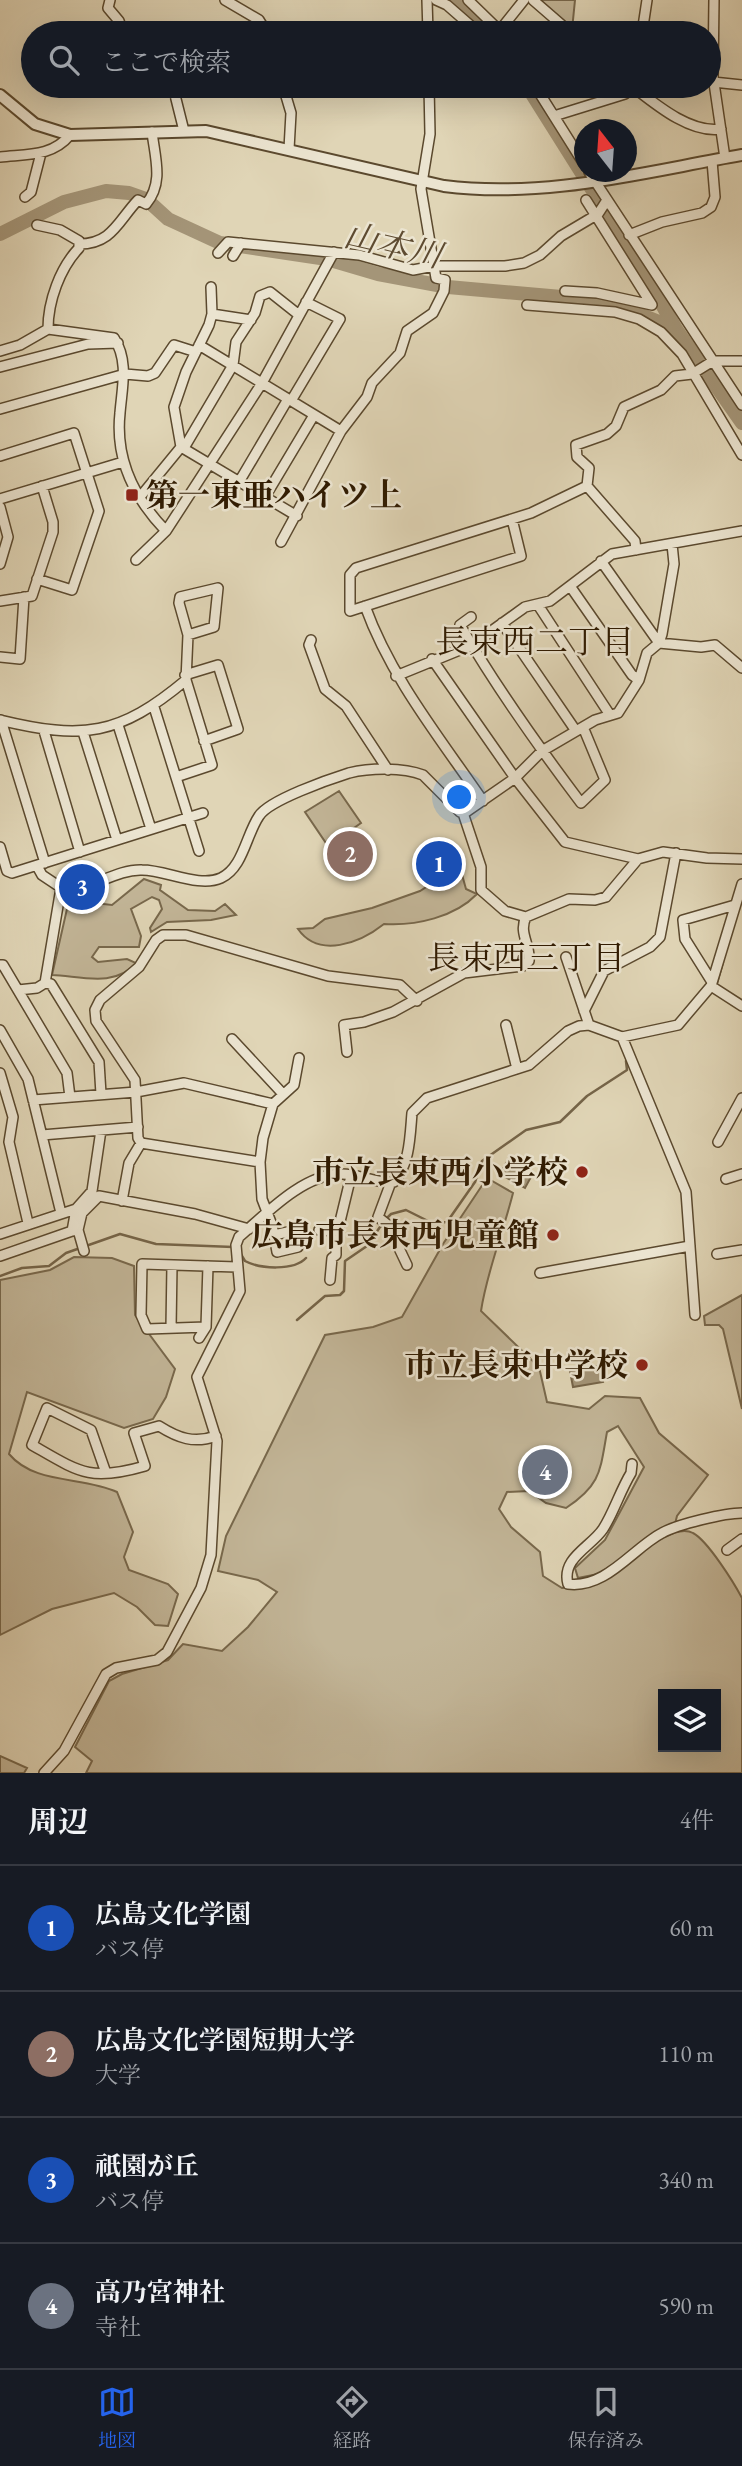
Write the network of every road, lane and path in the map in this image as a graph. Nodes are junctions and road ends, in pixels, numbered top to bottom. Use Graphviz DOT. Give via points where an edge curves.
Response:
graph roads {
  1 [pos="110,0"];
  2 [pos="225,0"];
  3 [pos="427,0"];
  4 [pos="436,0"];
  5 [pos="468,0"];
  6 [pos="524,0"];
  7 [pos="533,0"];
  8 [pos="647,0"];
  9 [pos="714,0"];
  10 [pos="119,21"];
  11 [pos="260,21"];
  12 [pos="428,21"];
  13 [pos="465,21"];
  14 [pos="490,21"];
  15 [pos="509,21"];
  16 [pos="557,21"];
  17 [pos="644,21"];
  18 [pos="714,21"];
  19 [pos="721,83"];
  20 [pos="742,85"];
  21 [pos="0,95"];
  22 [pos="176,98"];
  23 [pos="287,98"];
  24 [pos="429,98"];
  25 [pos="543,98"];
  26 [pos="612,98"];
  27 [pos="647,98"];
  28 [pos="715,98"];
  29 [pos="554,116"];
  30 [pos="720,129"];
  31 [pos="184,131"];
  32 [pos="152,132"];
  33 [pos="70,135"];
  34 [pos="574,148"];
  35 [pos="289,149"];
  36 [pos="41,153"];
  37 [pos="742,155"];
  38 [pos="0,158"];
  39 [pos="725,158"];
  40 [pos="712,161"];
  41 [pos="637,172"];
  42 [pos="422,181"];
  43 [pos="585,182"];
  44 [pos="594,182"];
  45 [pos="25,197"];
  46 [pos="586,200"];
  47 [pos="607,200"];
  48 [pos="597,215"];
  49 [pos="37,225"];
  50 [pos="629,235"];
  51 [pos="241,243"];
  52 [pos="79,244"];
  53 [pos="334,252"];
  54 [pos="218,253"];
  55 [pos="233,256"];
  56 [pos="434,266"];
  57 [pos="211,287"];
  58 [pos="565,291"];
  59 [pos="306,302"];
  60 [pos="527,305"];
  61 [pos="212,314"];
  62 [pos="299,315"];
  63 [pos="251,320"];
  64 [pos="48,329"];
  65 [pos="118,343"];
  66 [pos="198,348"];
  67 [pos="0,351"];
  68 [pos="713,361"];
  69 [pos="742,361"];
  70 [pos="233,365"];
  71 [pos="0,367"];
  72 [pos="125,374"];
  73 [pos="691,374"];
  74 [pos="262,383"];
  75 [pos="290,400"];
  76 [pos="742,405"];
  77 [pos="0,409"];
  78 [pos="314,415"];
  79 [pos="341,431"];
  80 [pos="183,448"];
  81 [pos="742,454"];
  82 [pos="0,456"];
  83 [pos="123,462"];
  84 [pos="209,464"];
  85 [pos="86,473"];
  86 [pos="239,482"];
  87 [pos="42,486"];
  88 [pos="587,486"];
  89 [pos="140,497"];
  90 [pos="265,497"];
  91 [pos="0,499"];
  92 [pos="0,507"];
  93 [pos="297,516"];
  94 [pos="512,519"];
  95 [pos="166,531"];
  96 [pos="742,531"];
  97 [pos="281,542"];
  98 [pos="672,544"];
  99 [pos="636,550"];
  100 [pos="136,560"];
  101 [pos="601,561"];
  102 [pos="0,564"];
  103 [pos="37,579"];
  104 [pos="570,586"];
  105 [pos="24,597"];
  106 [pos="0,601"];
  107 [pos="538,605"];
  108 [pos="365,606"];
  109 [pos="471,617"];
  110 [pos="502,623"];
  111 [pos="187,635"];
  112 [pos="311,640"];
  113 [pos="659,643"];
  114 [pos="472,645"];
  115 [pos="0,657"];
  116 [pos="432,659"];
  117 [pos="742,668"];
  118 [pos="396,676"];
  119 [pos="185,677"];
  120 [pos="639,680"];
  121 [pos="154,707"];
  122 [pos="610,715"];
  123 [pos="0,720"];
  124 [pos="118,725"];
  125 [pos="580,729"];
  126 [pos="44,731"];
  127 [pos="83,732"];
  128 [pos="204,741"];
  129 [pos="542,751"];
  130 [pos="388,769"];
  131 [pos="176,777"];
  132 [pos="515,778"];
  133 [pos="483,801"];
  134 [pos="203,813"];
  135 [pos="463,813"];
  136 [pos="188,818"];
  137 [pos="151,829"];
  138 [pos="117,840"];
  139 [pos="0,847"];
  140 [pos="198,851"];
  141 [pos="80,852"];
  142 [pos="676,853"];
  143 [pos="638,859"];
  144 [pos="742,859"];
  145 [pos="41,865"];
  146 [pos="742,884"];
  147 [pos="61,888"];
  148 [pos="735,905"];
  149 [pos="527,917"];
  150 [pos="566,957"];
  151 [pos="0,965"];
  152 [pos="44,983"];
  153 [pos="711,984"];
  154 [pos="18,990"];
  155 [pos="417,1001"];
  156 [pos="742,1006"];
  157 [pos="584,1011"];
  158 [pos="506,1025"];
  159 [pos="589,1025"];
  160 [pos="0,1030"];
  161 [pos="622,1037"];
  162 [pos="232,1039"];
  163 [pos="347,1052"];
  164 [pos="299,1059"];
  165 [pos="517,1069"];
  166 [pos="0,1073"];
  167 [pos="136,1092"];
  168 [pos="102,1094"];
  169 [pos="283,1094"];
  170 [pos="70,1097"];
  171 [pos="742,1098"];
  172 [pos="33,1100"];
  173 [pos="273,1104"];
  174 [pos="138,1127"];
  175 [pos="102,1130"];
  176 [pos="42,1135"];
  177 [pos="718,1142"];
  178 [pos="141,1143"];
  179 [pos="260,1162"];
  180 [pos="742,1174"];
  181 [pos="351,1176"];
  182 [pos="726,1179"];
  183 [pos="391,1182"];
  184 [pos="122,1201"];
  185 [pos="76,1209"];
  186 [pos="61,1213"];
  187 [pos="267,1213"];
  188 [pos="28,1223"];
  189 [pos="249,1229"];
  190 [pos="75,1230"];
  191 [pos="319,1230"];
  192 [pos="292,1231"];
  193 [pos="337,1231"];
  194 [pos="0,1234"];
  195 [pos="274,1235"];
  196 [pos="690,1246"];
  197 [pos="298,1247"];
  198 [pos="84,1249"];
  199 [pos="742,1250"];
  200 [pos="717,1254"];
  201 [pos="0,1256"];
  202 [pos="172,1265"];
  203 [pos="407,1265"];
  204 [pos="208,1266"];
  205 [pos="237,1267"];
  206 [pos="540,1273"];
  207 [pos="330,1280"];
  208 [pos="695,1315"];
  209 [pos="206,1327"];
  210 [pos="171,1328"];
  211 [pos="199,1338"];
  212 [pos="216,1436"];
  213 [pos="632,1464"];
  214 [pos="106,1473"];
  215 [pos="742,1513"];
  216 [pos="742,1539"];
  217 [pos="727,1550"];
  218 [pos="44,1773"];
  1 -- 10 [label="street" via="108,8"];
  2 -- 11 [label="street"];
  3 -- 12 [label="street"];
  4 -- 13 [label="street"];
  5 -- 14 [label="street"];
  6 -- 15 [label="street"];
  7 -- 16 [label="street"];
  8 -- 17 [label="street"];
  9 -- 18 [label="street"];
  19 -- 20 [label="street"];
  21 -- 33 [label="street" via="35,124"];
  22 -- 31 [label="street"];
  23 -- 35 [label="street" via="291,113"];
  24 -- 42 [label="street" via="430,134"];
  25 -- 29 [label="street"];
  26 -- 29 [label="street"];
  27 -- 30 [label="street" via="661,109"];
  28 -- 30 [label="street"];
  29 -- 34 [label="street"];
  30 -- 39 [label="street"];
  31 -- 32 [label="street"];
  31 -- 35 [label="street"];
  32 -- 33 [label="street"];
  32 -- 52 [label="street" via="158,176 154,196 146,204 138,200 117,229 101,241"];
  33 -- 36 [label="street" via="60,147"];
  35 -- 42 [label="street"];
  36 -- 38 [label="street"];
  36 -- 45 [label="street" via="32,192"];
  37 -- 39 [label="street"];
  39 -- 40 [label="street"];
  40 -- 41 [label="street"];
  40 -- 50 [label="street" via="715,197 711,207"];
  42 -- 43 [label="street" via="509,192"];
  42 -- 56 [label="street"];
  44 -- 47 [label="street"];
  46 -- 48 [label="street"];
  47 -- 48 [label="street"];
  47 -- 50 [label="street"];
  48 -- 56 [label="street" via="524,262"];
  48 -- 58 [label="street" via="652,305"];
  49 -- 52 [label="street" via="60,230"];
  50 -- 68 [label="street"];
  51 -- 53 [label="street"];
  51 -- 54 [label="street" via="228,242"];
  51 -- 55 [label="street"];
  52 -- 64 [label="street" via="62,272"];
  53 -- 56 [label="street" via="413,270"];
  53 -- 59 [label="street"];
  56 -- 79 [label="street" via="436,278 445,287 433,313 407,331 400,353 372,383"];
  57 -- 61 [label="street"];
  59 -- 62 [label="street"];
  59 -- 75 [label="street" via="340,319"];
  60 -- 73 [label="street" via="615,312 639,319 672,343"];
  61 -- 63 [label="street"];
  61 -- 66 [label="street"];
  62 -- 63 [label="street" via="270,292 260,296"];
  62 -- 74 [label="street"];
  63 -- 70 [label="street" via="236,342"];
  64 -- 65 [label="street" via="105,336"];
  64 -- 67 [label="street"];
  65 -- 71 [label="street" via="88,344"];
  65 -- 72 [label="street"];
  66 -- 70 [label="street"];
  66 -- 72 [label="street" via="174,345 155,373"];
  66 -- 80 [label="street" via="174,407"];
  68 -- 69 [label="street"];
  68 -- 73 [label="street"];
  68 -- 76 [label="street"];
  70 -- 74 [label="street"];
  70 -- 80 [label="street"];
  72 -- 77 [label="street"];
  72 -- 83 [label="street" via="119,415"];
  73 -- 81 [label="street"];
  73 -- 88 [label="street" via="675,376 661,390 624,407 607,434 576,445 577,457 589,468"];
  74 -- 75 [label="street"];
  74 -- 84 [label="street"];
  75 -- 78 [label="street"];
  75 -- 86 [label="street"];
  78 -- 79 [label="street"];
  78 -- 90 [label="street"];
  79 -- 93 [label="street"];
  80 -- 84 [label="street"];
  80 -- 89 [label="street"];
  82 -- 85 [label="street" via="74,433"];
  83 -- 85 [label="street"];
  83 -- 89 [label="street"];
  84 -- 86 [label="street"];
  84 -- 95 [label="street"];
  85 -- 87 [label="street"];
  85 -- 103 [label="street" via="98,517 72,590"];
  86 -- 90 [label="street"];
  87 -- 91 [label="street"];
  87 -- 103 [label="street" via="53,532"];
  88 -- 94 [label="street"];
  88 -- 99 [label="street" via="635,541"];
  89 -- 95 [label="street"];
  90 -- 93 [label="street"];
  92 -- 102 [label="street" via="8,537"];
  93 -- 97 [label="street"];
  94 -- 108 [label="street" via="521,556"];
  94 -- 108 [label="street" via="356,568 350,575 350,611"];
  95 -- 100 [label="street"];
  96 -- 98 [label="street"];
  98 -- 99 [label="street"];
  98 -- 113 [label="street" via="674,564"];
  99 -- 101 [label="street"];
  101 -- 104 [label="street"];
  101 -- 113 [label="street"];
  103 -- 105 [label="street" via="32,596"];
  104 -- 107 [label="street"];
  104 -- 120 [label="street"];
  105 -- 106 [label="street"];
  105 -- 115 [label="street" via="20,659"];
  107 -- 110 [label="street" via="525,607"];
  107 -- 122 [label="street"];
  108 -- 118 [label="street"];
  109 -- 114 [label="street" via="460,625"];
  110 -- 114 [label="street"];
  110 -- 125 [label="street"];
  111 -- 111 [label="street" via="180,597 218,588 214,627"];
  111 -- 119 [label="street"];
  112 -- 130 [label="street" via="325,689 345,706"];
  113 -- 117 [label="street" via="715,645"];
  113 -- 120 [label="street" via="647,653"];
  114 -- 116 [label="street"];
  114 -- 129 [label="street"];
  116 -- 118 [label="street"];
  116 -- 132 [label="street"];
  118 -- 133 [label="street"];
  119 -- 121 [label="street"];
  119 -- 128 [label="street"];
  119 -- 128 [label="street" via="218,665 238,729"];
  120 -- 122 [label="street" via="618,713"];
  121 -- 124 [label="street"];
  121 -- 131 [label="street"];
  122 -- 125 [label="street"];
  123 -- 126 [label="street"];
  123 -- 145 [label="street"];
  124 -- 127 [label="street"];
  124 -- 137 [label="street"];
  125 -- 129 [label="street"];
  125 -- 129 [label="street" via="605,780 581,803"];
  126 -- 127 [label="street"];
  126 -- 141 [label="street"];
  127 -- 138 [label="street"];
  128 -- 131 [label="street" via="212,765"];
  129 -- 132 [label="street"];
  130 -- 135 [label="street" via="423,775"];
  130 -- 147 [label="street" via="350,773 271,804 259,814 235,866 216,880 138,870 76,890"];
  131 -- 136 [label="street"];
  132 -- 133 [label="street"];
  132 -- 143 [label="street" via="565,842"];
  133 -- 135 [label="street"];
  134 -- 136 [label="street"];
  135 -- 149 [label="street" via="481,867 481,890 505,911"];
  136 -- 137 [label="street"];
  136 -- 140 [label="street"];
  137 -- 138 [label="street"];
  138 -- 141 [label="street"];
  139 -- 145 [label="street" via="7,871"];
  141 -- 145 [label="street"];
  142 -- 143 [label="street"];
  142 -- 144 [label="street"];
  142 -- 157 [label="street" via="660,937 604,971"];
  143 -- 149 [label="street" via="606,897 569,899"];
  145 -- 147 [label="street" via="41,874"];
  146 -- 148 [label="street"];
  147 -- 152 [label="street"];
  148 -- 153 [label="street"];
  148 -- 153 [label="street" via="683,920 685,939"];
  149 -- 155 [label="street" via="522,930 530,951 523,966 464,973"];
  150 -- 157 [label="street"];
  151 -- 154 [label="street"];
  152 -- 154 [label="street"];
  152 -- 168 [label="street" via="51,984 99,1062"];
  153 -- 156 [label="street"];
  153 -- 161 [label="street" via="678,1025"];
  154 -- 170 [label="street" via="67,1073"];
  155 -- 163 [label="street" via="344,1025"];
  155 -- 167 [label="street" via="400,985 328,976 186,935 163,935 139,967 100,1000 95,1010 96,1021 135,1080"];
  157 -- 159 [label="street"];
  158 -- 165 [label="street"];
  159 -- 161 [label="street"];
  159 -- 165 [label="street" via="568,1031 529,1065"];
  160 -- 172 [label="street" via="28,1079"];
  161 -- 196 [label="street" via="686,1192"];
  162 -- 169 [label="street"];
  164 -- 169 [label="street" via="294,1085"];
  165 -- 183 [label="street" via="427,1098 412,1113 410,1145 400,1175"];
  166 -- 188 [label="street" via="13,1116 9,1142"];
  167 -- 168 [label="street"];
  167 -- 173 [label="street" via="184,1083"];
  167 -- 174 [label="street"];
  168 -- 170 [label="street"];
  169 -- 173 [label="street"];
  170 -- 172 [label="street"];
  171 -- 177 [label="street"];
  172 -- 176 [label="street"];
  173 -- 179 [label="street"];
  174 -- 175 [label="street"];
  174 -- 178 [label="street"];
  175 -- 176 [label="street"];
  175 -- 185 [label="street" via="92,1191"];
  176 -- 186 [label="street"];
  178 -- 179 [label="street"];
  178 -- 184 [label="street" via="129,1163"];
  179 -- 187 [label="street"];
  180 -- 182 [label="street"];
  181 -- 183 [label="street"];
  181 -- 187 [label="street" via="320,1178"];
  181 -- 193 [label="street"];
  183 -- 203 [label="street" via="378,1217 388,1225"];
  184 -- 189 [label="street"];
  184 -- 190 [label="street" via="99,1196 82,1213"];
  185 -- 186 [label="street"];
  185 -- 190 [label="street"];
  186 -- 188 [label="street"];
  187 -- 189 [label="street"];
  187 -- 195 [label="street"];
  188 -- 194 [label="street"];
  189 -- 205 [label="street" via="236,1245"];
  190 -- 198 [label="street"];
  190 -- 201 [label="street"];
  191 -- 193 [label="street"];
  192 -- 195 [label="street"];
  193 -- 207 [label="street" via="336,1255 326,1257"];
  195 -- 197 [label="street" via="277,1252"];
  196 -- 206 [label="street"];
  196 -- 208 [label="street"];
  199 -- 200 [label="street"];
  202 -- 204 [label="street"];
  202 -- 210 [label="street"];
  202 -- 210 [label="street" via="142,1264 141,1315 147,1329"];
  204 -- 205 [label="street"];
  204 -- 209 [label="street"];
  205 -- 212 [label="street" via="240,1291 197,1377"];
  209 -- 210 [label="street"];
  209 -- 211 [label="street"];
  212 -- 214 [label="street" via="178,1438 159,1426 134,1433 145,1466"];
  212 -- 218 [label="street" via="211,1555 201,1588 167,1653 106,1674 64,1751"];
  213 -- 215 [label="street" via="603,1530 569,1566 568,1584 600,1577 660,1533"];
  214 -- 214 [label="street" via="91,1430 47,1408 32,1445 82,1473"];
  216 -- 217 [label="street"];
}
